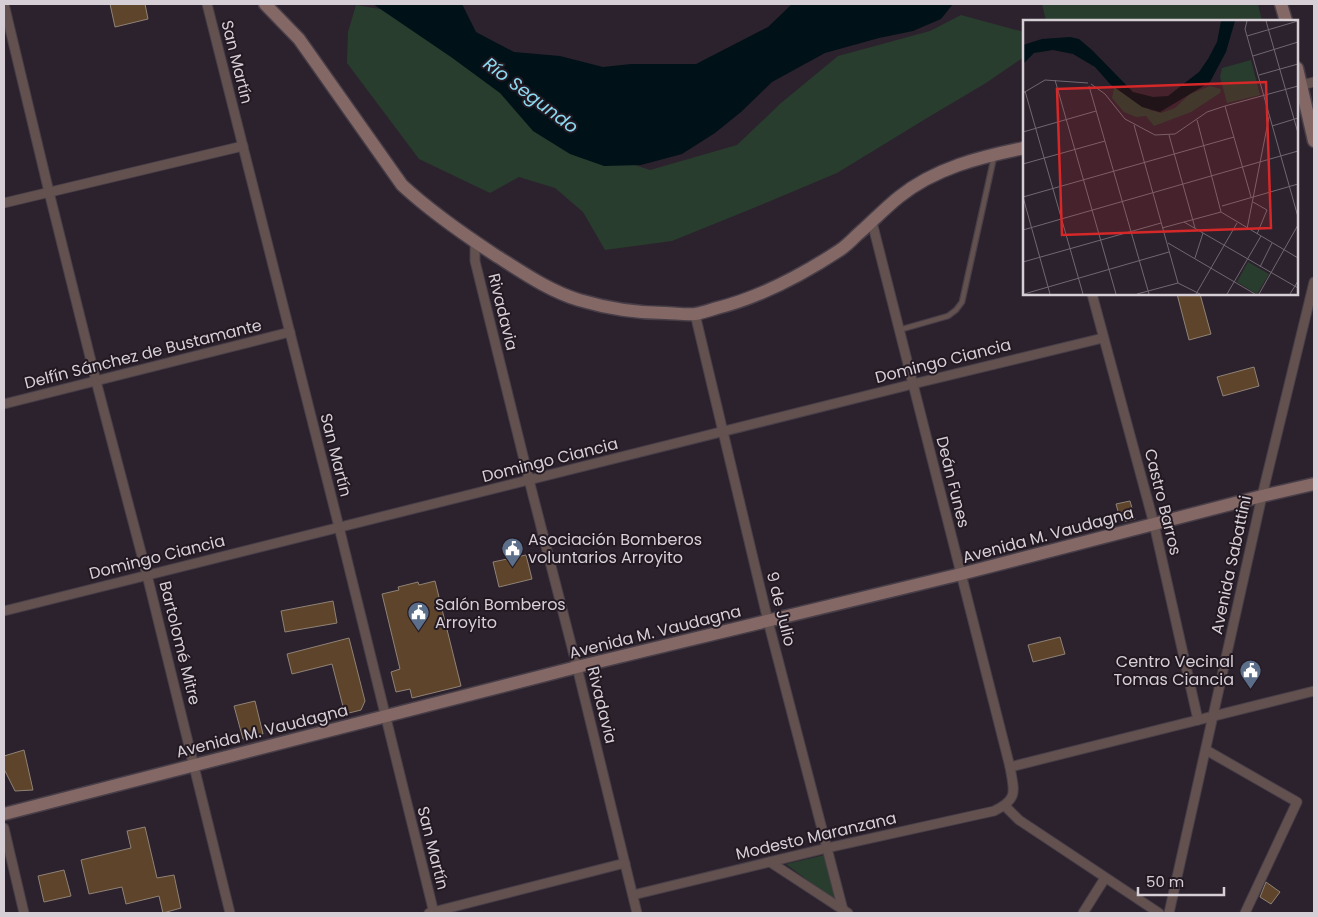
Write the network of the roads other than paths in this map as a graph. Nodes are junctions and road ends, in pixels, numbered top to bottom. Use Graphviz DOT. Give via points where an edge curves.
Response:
graph roads {
  1 [pos="4,4"];
  2 [pos="207,4"];
  3 [pos="266,4"];
  4 [pos="1281,4"];
  5 [pos="1286,20"];
  6 [pos="1314,82"];
  7 [pos="1299,86"];
  8 [pos="1314,141"];
  9 [pos="243,146"];
  10 [pos="1023,148"];
  11 [pos="994,154"];
  12 [pos="49,192"];
  13 [pos="4,203"];
  14 [pos="872,222"];
  15 [pos="475,242"];
  16 [pos="1314,282"];
  17 [pos="1092,295"];
  18 [pos="694,314"];
  19 [pos="899,330"];
  20 [pos="290,332"];
  21 [pos="1103,338"];
  22 [pos="96,381"];
  23 [pos="913,384"];
  24 [pos="4,404"];
  25 [pos="723,432"];
  26 [pos="529,480"];
  27 [pos="1314,484"];
  28 [pos="1262,496"];
  29 [pos="1154,524"];
  30 [pos="339,527"];
  31 [pos="961,574"];
  32 [pos="148,575"];
  33 [pos="4,611"];
  34 [pos="768,621"];
  35 [pos="577,667"];
  36 [pos="1314,691"];
  37 [pos="1213,716"];
  38 [pos="386,717"];
  39 [pos="1198,720"];
  40 [pos="1206,750"];
  41 [pos="194,765"];
  42 [pos="1010,767"];
  43 [pos="1005,806"];
  44 [pos="4,814"];
  45 [pos="4,828"];
  46 [pos="827,848"];
  47 [pos="770,862"];
  48 [pos="625,863"];
  49 [pos="1105,878"];
  50 [pos="632,895"];
  51 [pos="846,912"];
  52 [pos="24,913"];
  53 [pos="230,913"];
  54 [pos="432,913"];
  55 [pos="637,913"];
  56 [pos="1083,913"];
  57 [pos="1159,913"];
  58 [pos="1169,913"];
  59 [pos="1245,913"];
  1 -- 12 [label="street, Bartolomé Mitre"];
  2 -- 9 [label="street, San Martín"];
  3 -- 15 [label="main road" via="299,39 402,185"];
  4 -- 5 [label="main road"];
  6 -- 7 [label="street"];
  7 -- 8 [label="main road"];
  9 -- 12 [label="street"];
  9 -- 20 [label="street, San Martín"];
  10 -- 11 [label="main road"];
  11 -- 14 [label="main road" via="955,166 915,185"];
  11 -- 19 [label="lane" via="962,302 948,316"];
  12 -- 13 [label="street"];
  12 -- 22 [label="street, Bartolomé Mitre"];
  14 -- 18 [label="main road" via="842,249 810,270 735,303"];
  14 -- 19 [label="street, Deán Funes"];
  15 -- 18 [label="main road" via="524,274 578,300 650,313"];
  15 -- 26 [label="street, Rivadavia" via="475,261"];
  16 -- 28 [label="street, Avenida Sabattini"];
  17 -- 21 [label="street, Castro Barros"];
  18 -- 25 [label="street, 9 de Julio"];
  19 -- 23 [label="street, Deán Funes"];
  20 -- 22 [label="street, Delfín Sánchez de Bustamante"];
  20 -- 30 [label="street, San Martín"];
  21 -- 23 [label="street, Domingo Ciancia"];
  21 -- 29 [label="street, Castro Barros"];
  22 -- 24 [label="street, Delfín Sánchez de Bustamante"];
  22 -- 32 [label="street, Bartolomé Mitre"];
  23 -- 25 [label="street, Domingo Ciancia"];
  23 -- 31 [label="street, Deán Funes"];
  25 -- 26 [label="street, Domingo Ciancia"];
  25 -- 34 [label="street, 9 de Julio"];
  26 -- 30 [label="street, Domingo Ciancia"];
  26 -- 35 [label="street, Rivadavia"];
  27 -- 28 [label="main road, Avenida M. Vaudagna"];
  28 -- 29 [label="main road, Avenida M. Vaudagna"];
  28 -- 37 [label="street, Avenida Sabattini"];
  29 -- 31 [label="main road, Avenida M. Vaudagna"];
  29 -- 39 [label="street, Castro Barros"];
  30 -- 32 [label="street, Domingo Ciancia"];
  30 -- 38 [label="street, San Martín"];
  31 -- 34 [label="main road, Avenida M. Vaudagna"];
  31 -- 42 [label="street, Deán Funes"];
  32 -- 33 [label="street, Domingo Ciancia"];
  32 -- 41 [label="street, Bartolomé Mitre"];
  34 -- 35 [label="main road, Avenida M. Vaudagna"];
  34 -- 46 [label="street, 9 de Julio"];
  35 -- 38 [label="main road, Avenida M. Vaudagna"];
  35 -- 48 [label="street, Rivadavia"];
  36 -- 37 [label="street"];
  37 -- 39 [label="street"];
  37 -- 40 [label="street, Avenida Sabattini"];
  38 -- 41 [label="main road, Avenida M. Vaudagna"];
  38 -- 54 [label="street, San Martín"];
  39 -- 42 [label="street"];
  40 -- 58 [label="street, Avenida Sabattini"];
  40 -- 59 [label="street" via="1297,802"];
  41 -- 44 [label="main road, Avenida M. Vaudagna"];
  41 -- 53 [label="street, Bartolomé Mitre"];
  42 -- 43 [label="street, Deán Funes" via="1012,797"];
  43 -- 46 [label="street, Modesto Maranzana"];
  43 -- 49 [label="street" via="1019,820"];
  45 -- 52 [label="street"];
  46 -- 47 [label="street, Modesto Maranzana"];
  46 -- 51 [label="street, 9 de Julio"];
  47 -- 50 [label="street, Modesto Maranzana"];
  47 -- 51 [label="street"];
  48 -- 50 [label="street, Rivadavia"];
  48 -- 54 [label="street"];
  49 -- 56 [label="street"];
  49 -- 57 [label="street"];
  50 -- 55 [label="street, Rivadavia"];
}
